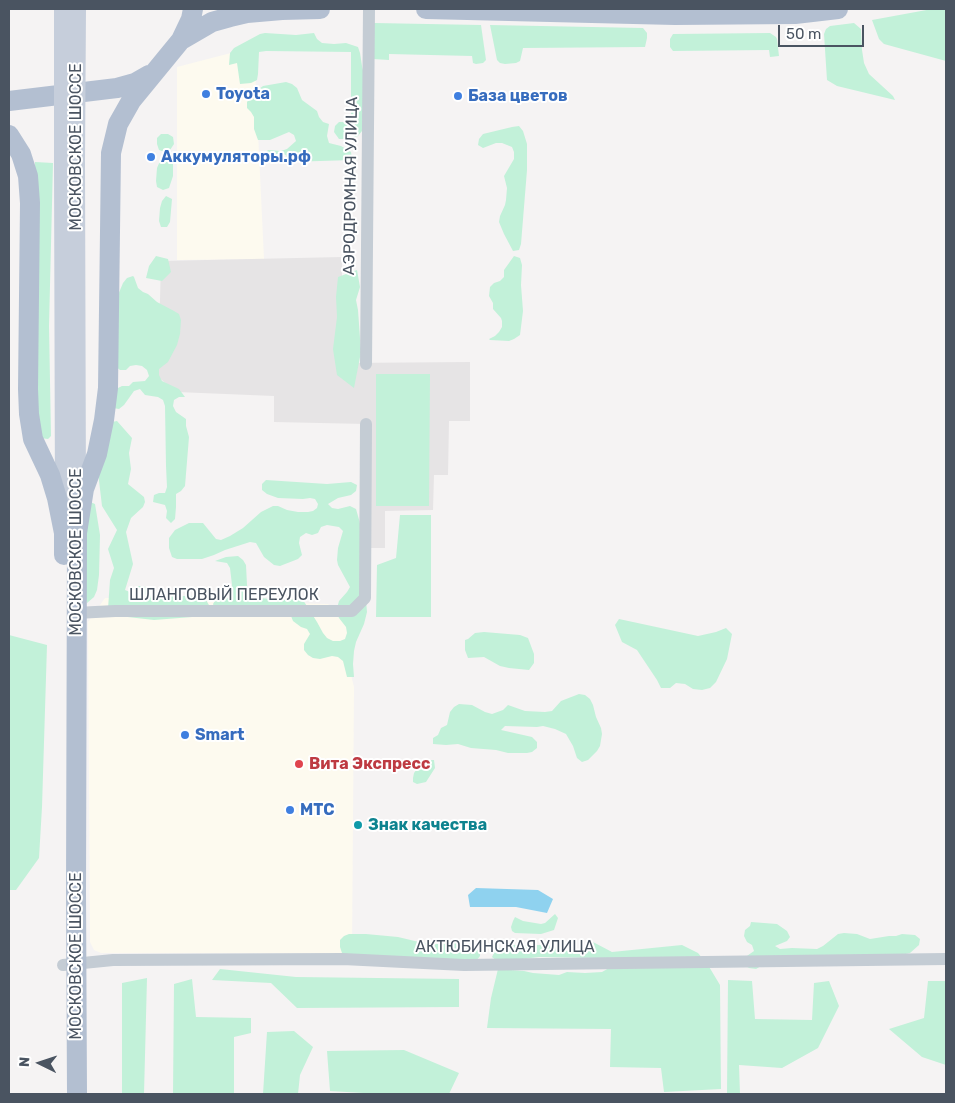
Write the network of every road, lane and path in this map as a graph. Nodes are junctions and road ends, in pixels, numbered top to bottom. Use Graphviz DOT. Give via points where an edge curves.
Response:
graph roads {
  1 [pos="63,9"];
  2 [pos="77,9"];
  3 [pos="193,9"];
  4 [pos="320,9"];
  5 [pos="368,9"];
  6 [pos="426,9"];
  7 [pos="838,9"];
  8 [pos="181,40"];
  9 [pos="153,73"];
  10 [pos="9,100"];
  11 [pos="9,135"];
  12 [pos="70,162"];
  13 [pos="366,364"];
  14 [pos="366,424"];
  15 [pos="70,533"];
  16 [pos="76,613"];
  17 [pos="946,959"];
  18 [pos="70,965"];
  19 [pos="64,1094"];
  20 [pos="77,1094"];
  1 -- 12 [label="main road, МОСКОВСКОЕ ШОССЕ, bridge"];
  2 -- 12 [label="main road, МОСКОВСКОЕ ШОССЕ, bridge"];
  3 -- 8 [label="main road"];
  4 -- 8 [label="main road" via="230,16 212,22"];
  5 -- 13 [label="street, АЭРОДРОМНАЯ УЛИЦА"];
  6 -- 7 [label="main road" via="675,16 795,14"];
  8 -- 9 [label="main road"];
  9 -- 10 [label="main road" via="117,88"];
  9 -- 15 [label="main road" via="118,124 110,153 108,388 97,454"];
  11 -- 15 [label="main road" via="21,154 28,176 30,203 29,414 33,439 50,475"];
  12 -- 15 [label="main road, МОСКОВСКОЕ ШОССЕ"];
  14 -- 16 [label="street, ШЛАНГОВЫЙ ПЕРЕУЛОК" via="366,598 352,611"];
  15 -- 16 [label="main road, МОСКОВСКОЕ ШОССЕ"];
  15 -- 18 [label="main road, МОСКОВСКОЕ ШОССЕ"];
  16 -- 18 [label="main road, МОСКОВСКОЕ ШОССЕ"];
  17 -- 18 [label="street, АКТЮБИНСКАЯ УЛИЦА" via="464,965 343,959 113,960"];
  18 -- 19 [label="main road, МОСКОВСКОЕ ШОССЕ"];
  18 -- 20 [label="main road, МОСКОВСКОЕ ШОССЕ"];
}
